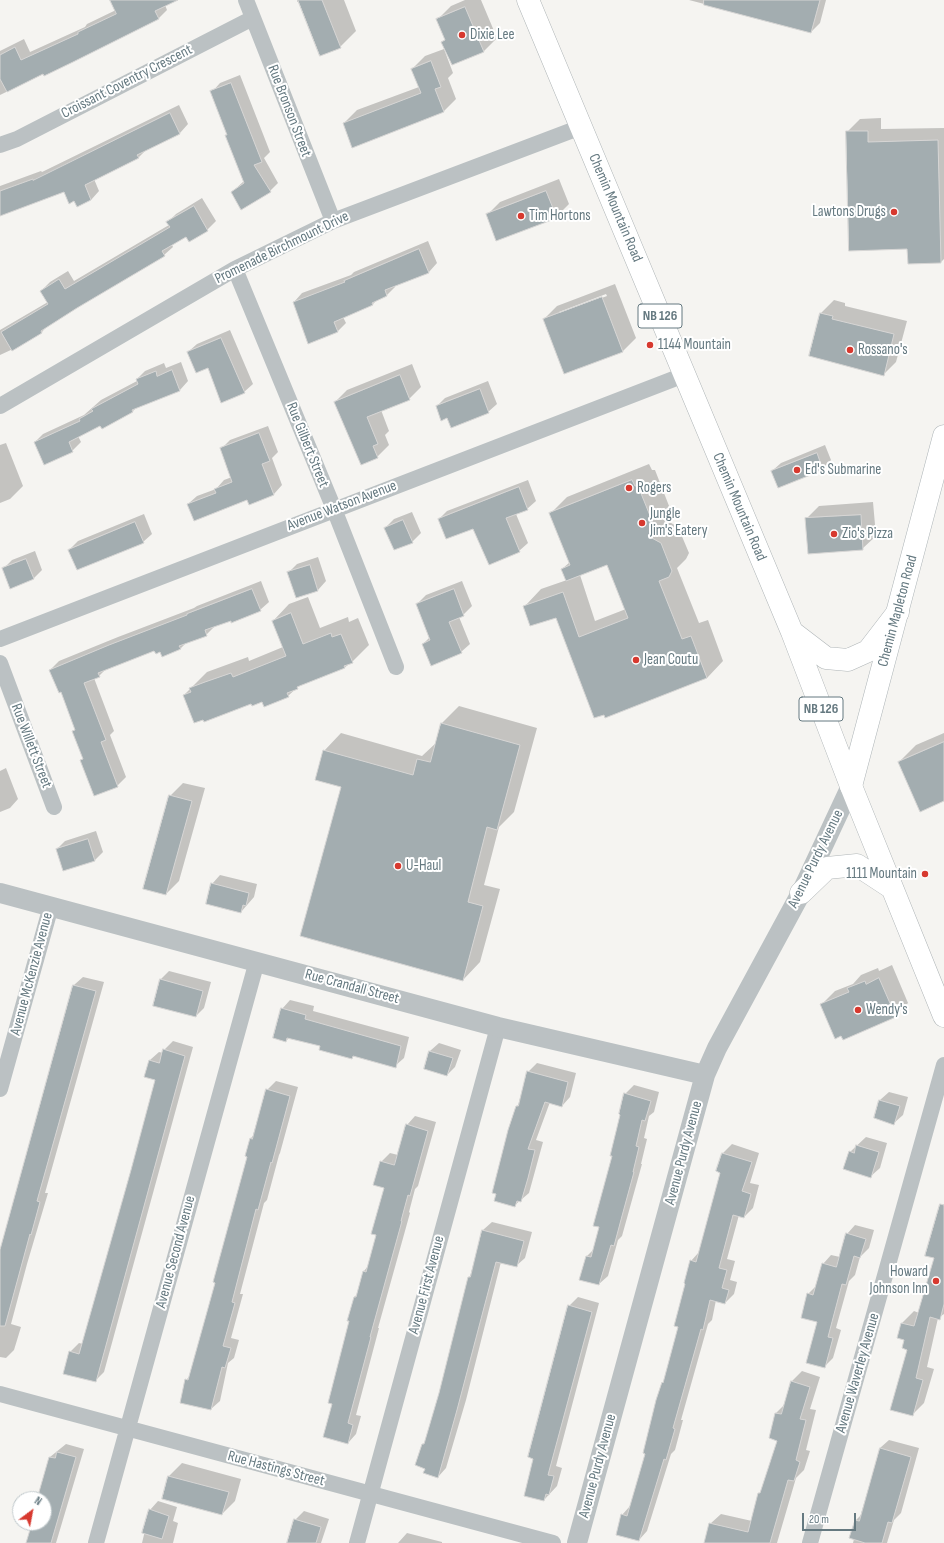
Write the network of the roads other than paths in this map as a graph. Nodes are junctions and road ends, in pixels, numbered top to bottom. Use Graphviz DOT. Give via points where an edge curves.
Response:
graph roads {
  1 [pos="246,0"];
  2 [pos="528,0"];
  3 [pos="253,18"];
  4 [pos="581,127"];
  5 [pos="0,145"];
  6 [pos="333,221"];
  7 [pos="235,269"];
  8 [pos="684,375"];
  9 [pos="0,406"];
  10 [pos="944,436"];
  11 [pos="334,509"];
  12 [pos="898,612"];
  13 [pos="792,632"];
  14 [pos="0,639"];
  15 [pos="0,663"];
  16 [pos="396,666"];
  17 [pos="851,786"];
  18 [pos="54,807"];
  19 [pos="892,888"];
  20 [pos="0,893"];
  21 [pos="801,893"];
  22 [pos="50,906"];
  23 [pos="256,961"];
  24 [pos="944,1016"];
  25 [pos="498,1027"];
  26 [pos="944,1065"];
  27 [pos="705,1074"];
  28 [pos="0,1089"];
  29 [pos="0,1394"];
  30 [pos="128,1428"];
  31 [pos="370,1494"];
  32 [pos="96,1543"];
  33 [pos="357,1543"];
  34 [pos="553,1543"];
  35 [pos="577,1543"];
  36 [pos="810,1543"];
  1 -- 3 [label="street, Rue Bronson Street"];
  2 -- 4 [label="main road, Chemin Mountain Road / NB 126"];
  3 -- 5 [label="street, Croissant Coventry Crescent" via="17,139"];
  3 -- 6 [label="street, Rue Bronson Street"];
  4 -- 6 [label="street, Promenade Birchmount Drive"];
  4 -- 8 [label="main road, Chemin Mountain Road / NB 126"];
  6 -- 7 [label="street, Promenade Birchmount Drive"];
  7 -- 9 [label="street, Promenade Birchmount Drive"];
  7 -- 11 [label="street, Rue Gilbert Street"];
  8 -- 11 [label="street, Avenue Watson Avenue"];
  8 -- 13 [label="main road, Chemin Mountain Road / NB 126"];
  10 -- 12 [label="main road, Chemin Mapleton Road"];
  11 -- 14 [label="street, Avenue Watson Avenue"];
  11 -- 16 [label="street, Rue Gilbert Street"];
  12 -- 13 [label="main road" via="868,650 848,660 826,658"];
  12 -- 17 [label="main road, Chemin Mapleton Road"];
  13 -- 17 [label="main road, Chemin Mountain Road / NB 126"];
  15 -- 18 [label="street, Rue Willett Street"];
  17 -- 19 [label="main road, Chemin Mountain Road / NB 126"];
  17 -- 21 [label="street, Avenue Purdy Avenue"];
  19 -- 21 [label="main road" via="857,865 827,868"];
  19 -- 24 [label="main road, Chemin Mountain Road / NB 126"];
  20 -- 22 [label="street, Rue Crandall Street"];
  21 -- 27 [label="street, Avenue Purdy Avenue"];
  22 -- 23 [label="street, Rue Crandall Street"];
  22 -- 28 [label="street, Avenue McKenzie Avenue"];
  23 -- 25 [label="street, Rue Crandall Street"];
  23 -- 30 [label="street, Avenue Second Avenue"];
  25 -- 27 [label="street, Rue Crandall Street"];
  25 -- 31 [label="street, Avenue First Avenue"];
  26 -- 36 [label="street, Avenue Waverley Avenue"];
  27 -- 35 [label="street, Avenue Purdy Avenue"];
  29 -- 30 [label="street, Rue Hastings Street"];
  30 -- 31 [label="street, Rue Hastings Street"];
  30 -- 32 [label="street, Avenue Second Avenue"];
  31 -- 33 [label="street, Avenue First Avenue"];
  31 -- 34 [label="street, Rue Hastings Street"];
}
